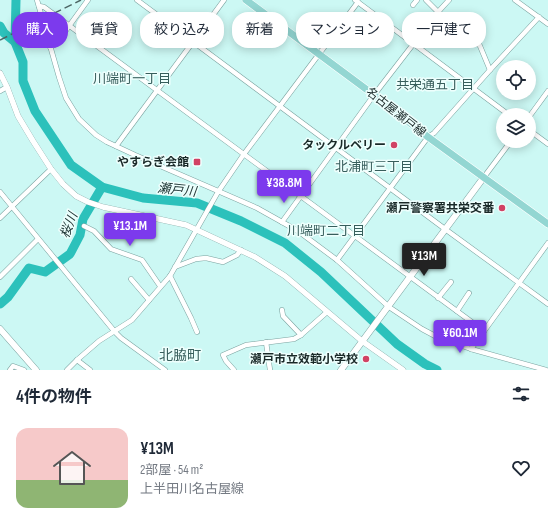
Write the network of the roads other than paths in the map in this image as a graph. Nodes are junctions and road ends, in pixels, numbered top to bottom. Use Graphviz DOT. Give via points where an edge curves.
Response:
graph roads {
  1 [pos="37,0"];
  2 [pos="88,0"];
  3 [pos="137,0"];
  4 [pos="224,0"];
  5 [pos="246,0"];
  6 [pos="364,0"];
  7 [pos="417,0"];
  8 [pos="426,0"];
  9 [pos="449,0"];
  10 [pos="515,0"];
  11 [pos="358,2"];
  12 [pos="414,5"];
  13 [pos="39,6"];
  14 [pos="41,12"];
  15 [pos="153,12"];
  16 [pos="215,12"];
  17 [pos="438,12"];
  18 [pos="539,17"];
  19 [pos="548,24"];
  20 [pos="69,26"];
  21 [pos="402,35"];
  22 [pos="50,48"];
  23 [pos="188,48"];
  24 [pos="201,48"];
  25 [pos="411,48"];
  26 [pos="419,48"];
  27 [pos="481,48"];
  28 [pos="319,54"];
  29 [pos="490,70"];
  30 [pos="0,73"];
  31 [pos="7,87"];
  32 [pos="473,88"];
  33 [pos="156,90"];
  34 [pos="0,91"];
  35 [pos="548,91"];
  36 [pos="374,95"];
  37 [pos="280,106"];
  38 [pos="500,108"];
  39 [pos="536,108"];
  40 [pos="536,135"];
  41 [pos="428,137"];
  42 [pos="548,144"];
  43 [pos="116,146"];
  44 [pos="336,147"];
  45 [pos="506,148"];
  46 [pos="244,154"];
  47 [pos="51,169"];
  48 [pos="484,177"];
  49 [pos="391,188"];
  50 [pos="0,192"];
  51 [pos="216,194"];
  52 [pos="300,196"];
  53 [pos="11,206"];
  54 [pos="0,218"];
  55 [pos="282,222"];
  56 [pos="548,224"];
  57 [pos="84,226"];
  58 [pos="445,229"];
  59 [pos="196,230"];
  60 [pos="355,236"];
  61 [pos="38,239"];
  62 [pos="548,243"];
  63 [pos="241,250"];
  64 [pos="337,260"];
  65 [pos="175,267"];
  66 [pos="170,276"];
  67 [pos="0,277"];
  68 [pos="410,277"];
  69 [pos="131,279"];
  70 [pos="451,282"];
  71 [pos="520,283"];
  72 [pos="160,286"];
  73 [pos="469,293"];
  74 [pos="438,298"];
  75 [pos="149,300"];
  76 [pos="548,304"];
  77 [pos="389,307"];
  78 [pos="282,310"];
  79 [pos="456,311"];
  80 [pos="327,312"];
  81 [pos="0,328"];
  82 [pos="484,331"];
  83 [pos="114,332"];
  84 [pos="197,332"];
  85 [pos="301,335"];
  86 [pos="362,341"];
  87 [pos="266,342"];
  88 [pos="471,349"];
  89 [pos="76,360"];
  90 [pos="33,369"];
  91 [pos="10,370"];
  92 [pos="24,370"];
  93 [pos="67,370"];
  94 [pos="90,370"];
  95 [pos="165,370"];
  96 [pos="234,370"];
  97 [pos="270,370"];
  98 [pos="341,370"];
  99 [pos="402,370"];
  100 [pos="546,370"];
  1 -- 13 [label="street"];
  2 -- 20 [label="street"];
  3 -- 15 [label="street"];
  4 -- 16 [label="street"];
  5 -- 28 [label="main road, 名古屋瀬戸線"];
  6 -- 11 [label="street"];
  7 -- 12 [label="street"];
  8 -- 17 [label="street"];
  9 -- 17 [label="street"];
  10 -- 18 [label="street"];
  11 -- 21 [label="street"];
  11 -- 28 [label="street"];
  13 -- 14 [label="street"];
  13 -- 20 [label="street"];
  18 -- 19 [label="street"];
  18 -- 29 [label="street"];
  20 -- 33 [label="street"];
  22 -- 43 [label="street" via="62,88 76,114 96,135"];
  23 -- 33 [label="street"];
  24 -- 37 [label="street"];
  25 -- 36 [label="street"];
  26 -- 32 [label="street"];
  27 -- 29 [label="street"];
  28 -- 36 [label="main road, 名古屋瀬戸線"];
  28 -- 37 [label="street"];
  29 -- 32 [label="street"];
  30 -- 31 [label="street"];
  31 -- 34 [label="street"];
  31 -- 47 [label="street" via="18,116"];
  32 -- 38 [label="street"];
  32 -- 41 [label="street"];
  33 -- 43 [label="street"];
  33 -- 46 [label="street"];
  35 -- 39 [label="street"];
  36 -- 41 [label="main road, 名古屋瀬戸線"];
  36 -- 44 [label="street"];
  37 -- 44 [label="street"];
  37 -- 46 [label="street"];
  40 -- 42 [label="street"];
  41 -- 48 [label="main road, 名古屋瀬戸線"];
  41 -- 49 [label="street"];
  43 -- 51 [label="street"];
  44 -- 49 [label="street"];
  44 -- 52 [label="street"];
  45 -- 48 [label="street"];
  46 -- 51 [label="street"];
  46 -- 52 [label="street"];
  47 -- 53 [label="street"];
  47 -- 59 [label="street" via="76,196 88,202 186,225"];
  48 -- 56 [label="main road, 名古屋瀬戸線"];
  48 -- 58 [label="main road"];
  49 -- 58 [label="street"];
  49 -- 60 [label="street"];
  50 -- 53 [label="street"];
  51 -- 55 [label="street" via="257,208"];
  51 -- 59 [label="street"];
  52 -- 55 [label="street"];
  52 -- 60 [label="street"];
  53 -- 54 [label="street"];
  53 -- 61 [label="street"];
  55 -- 64 [label="street"];
  57 -- 72 [label="street" via="94,230 111,249 142,260"];
  58 -- 68 [label="main road"];
  58 -- 71 [label="street"];
  59 -- 63 [label="street"];
  59 -- 65 [label="street"];
  60 -- 64 [label="street"];
  60 -- 68 [label="street"];
  61 -- 67 [label="street"];
  61 -- 83 [label="street"];
  62 -- 71 [label="street"];
  63 -- 65 [label="street" via="223,262 201,258"];
  63 -- 80 [label="street" via="285,276"];
  64 -- 77 [label="street"];
  65 -- 66 [label="street"];
  66 -- 72 [label="street"];
  66 -- 84 [label="street"];
  68 -- 74 [label="street"];
  68 -- 77 [label="main road"];
  69 -- 75 [label="street"];
  70 -- 74 [label="street"];
  71 -- 76 [label="street"];
  71 -- 82 [label="street"];
  72 -- 75 [label="street"];
  73 -- 79 [label="street"];
  74 -- 79 [label="street"];
  75 -- 83 [label="street" via="132,320"];
  77 -- 86 [label="main road"];
  77 -- 88 [label="street" via="437,337"];
  78 -- 85 [label="street" via="283,316"];
  79 -- 82 [label="street"];
  80 -- 85 [label="street"];
  80 -- 86 [label="street"];
  81 -- 90 [label="main road"];
  82 -- 88 [label="street"];
  83 -- 89 [label="street"];
  83 -- 95 [label="street"];
  85 -- 87 [label="street" via="294,339"];
  86 -- 98 [label="main road"];
  86 -- 99 [label="street"];
  87 -- 96 [label="street" via="246,345 223,355"];
  87 -- 97 [label="street"];
  88 -- 100 [label="street"];
  89 -- 93 [label="street"];
  89 -- 94 [label="street"];
  91 -- 92 [label="street" via="13,366"];
}
